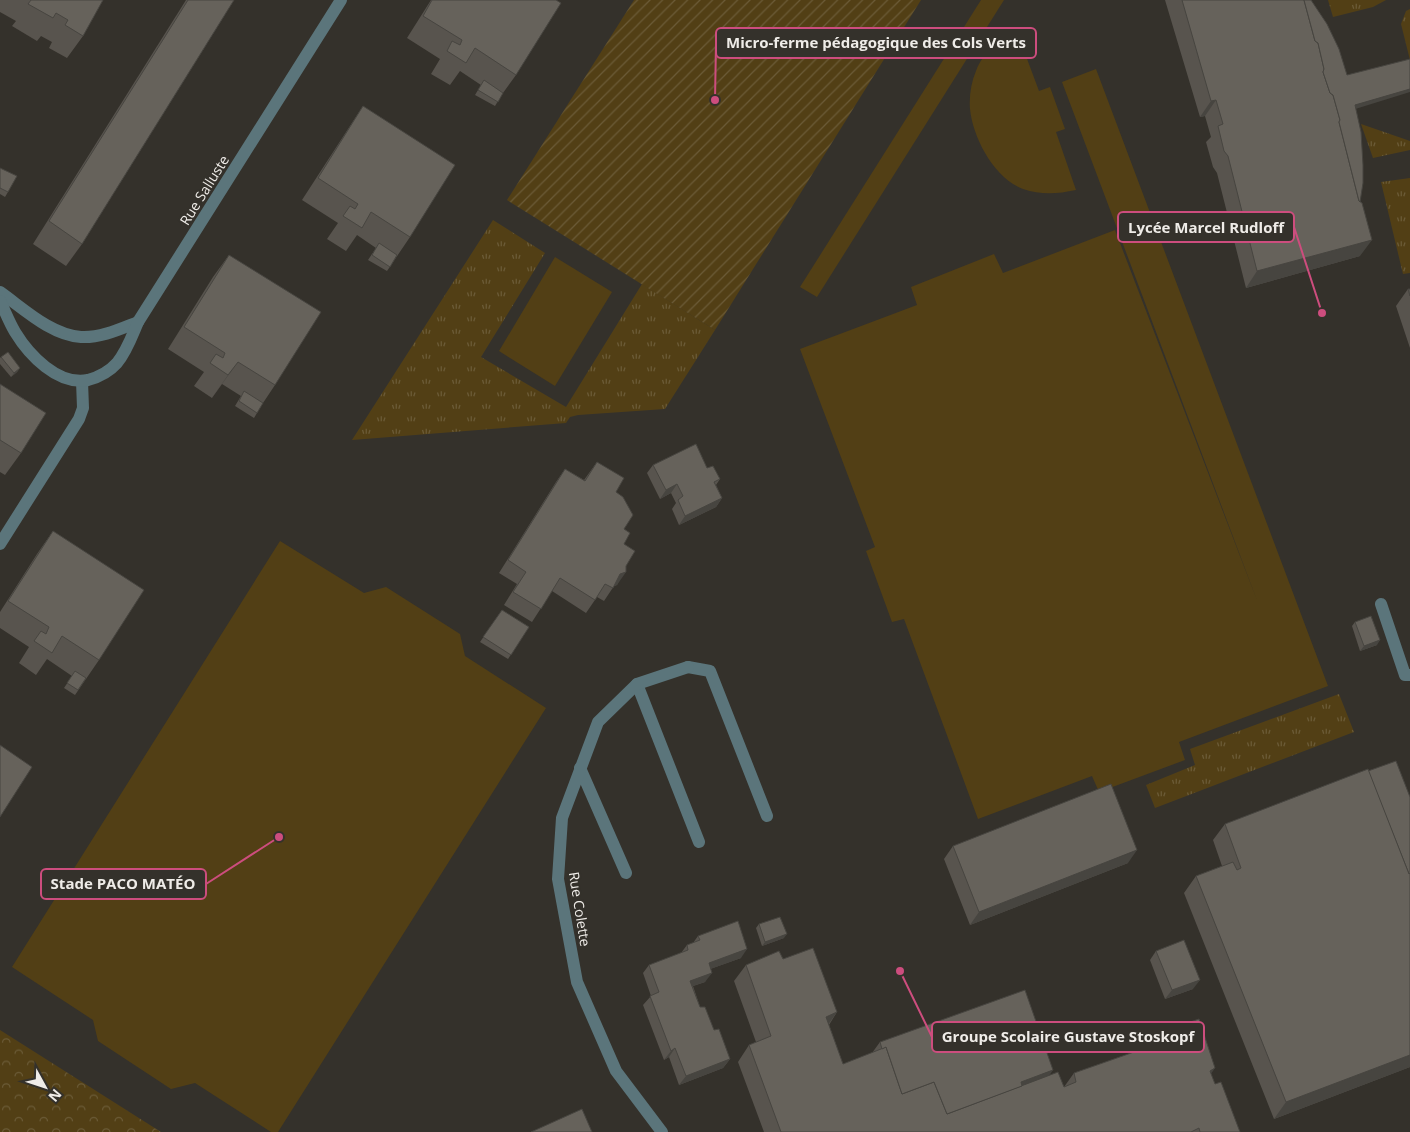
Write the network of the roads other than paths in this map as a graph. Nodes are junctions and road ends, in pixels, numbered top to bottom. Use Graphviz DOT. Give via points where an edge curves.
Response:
graph roads {
  1 [pos="341,0"];
  2 [pos="0,292"];
  3 [pos="0,301"];
  4 [pos="138,322"];
  5 [pos="82,381"];
  6 [pos="0,544"];
  7 [pos="1381,604"];
  8 [pos="1410,675"];
  9 [pos="637,684"];
  10 [pos="580,768"];
  11 [pos="767,816"];
  12 [pos="699,842"];
  13 [pos="626,873"];
  14 [pos="662,1132"];
  1 -- 4 [label="street, Rue Salluste"];
  2 -- 4 [label="street" via="60,332 80,337 100,335"];
  3 -- 5 [label="street" via="15,332 46,367 59,375"];
  4 -- 5 [label="street, Rue Salluste" via="116,365 103,374"];
  5 -- 6 [label="street" via="84,408 79,418"];
  7 -- 8 [label="street" via="1405,675"];
  9 -- 10 [label="street, Rue Colette" via="598,722"];
  9 -- 11 [label="street, Rue Colette" via="688,668 710,670"];
  9 -- 12 [label="street"];
  10 -- 13 [label="street"];
  10 -- 14 [label="street, Rue Colette" via="562,818 558,880 577,982 616,1071"];
}
